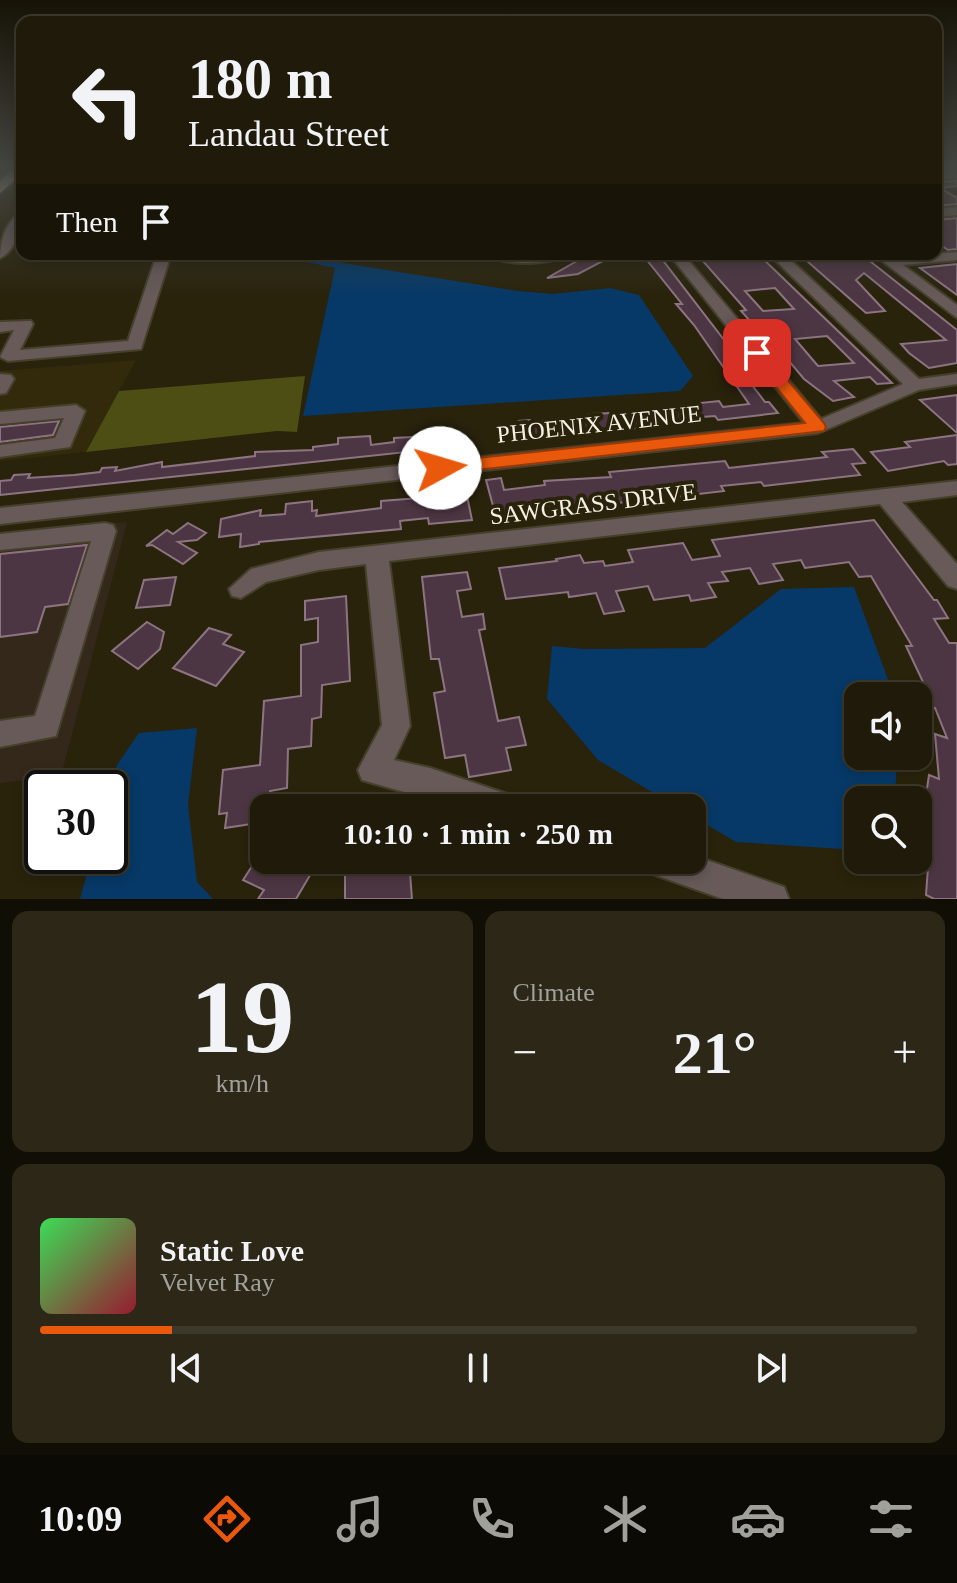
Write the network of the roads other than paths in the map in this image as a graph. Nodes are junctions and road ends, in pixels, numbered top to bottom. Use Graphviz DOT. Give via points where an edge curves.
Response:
graph roads {
  1 [pos="16,224"];
  2 [pos="7,246"];
  3 [pos="162,260"];
  4 [pos="681,260"];
  5 [pos="782,260"];
  6 [pos="888,260"];
  7 [pos="955,310"];
  8 [pos="0,327"];
  9 [pos="0,379"];
  10 [pos="957,379"];
  11 [pos="915,385"];
  12 [pos="0,389"];
  13 [pos="0,418"];
  14 [pos="818,427"];
  15 [pos="0,451"];
  16 [pos="957,488"];
  17 [pos="886,497"];
  18 [pos="0,516"];
  19 [pos="0,542"];
  20 [pos="377,555"];
  21 [pos="957,580"];
  22 [pos="241,589"];
  23 [pos="0,734"];
  24 [pos="463,794"];
  25 [pos="700,874"];
  26 [pos="772,899"];
  1 -- 2 [label="street"];
  3 -- 8 [label="street" via="135,345 8,356 25,324"];
  4 -- 14 [label="street"];
  5 -- 11 [label="street"];
  6 -- 7 [label="street"];
  9 -- 12 [label="street" via="5,379"];
  10 -- 11 [label="street, PHOENIX AVENUE"];
  11 -- 14 [label="street, PHOENIX AVENUE"];
  13 -- 15 [label="street" via="76,411 63,443"];
  14 -- 18 [label="street, PHOENIX AVENUE"];
  16 -- 17 [label="street, SAWGRASS DRIVE"];
  17 -- 20 [label="street, SAWGRASS DRIVE"];
  17 -- 21 [label="street"];
  19 -- 23 [label="street" via="105,531 46,727"];
  20 -- 22 [label="street, SAWGRASS DRIVE" via="259,575"];
  20 -- 24 [label="street" via="396,726 373,770"];
  25 -- 26 [label="street"];
}
